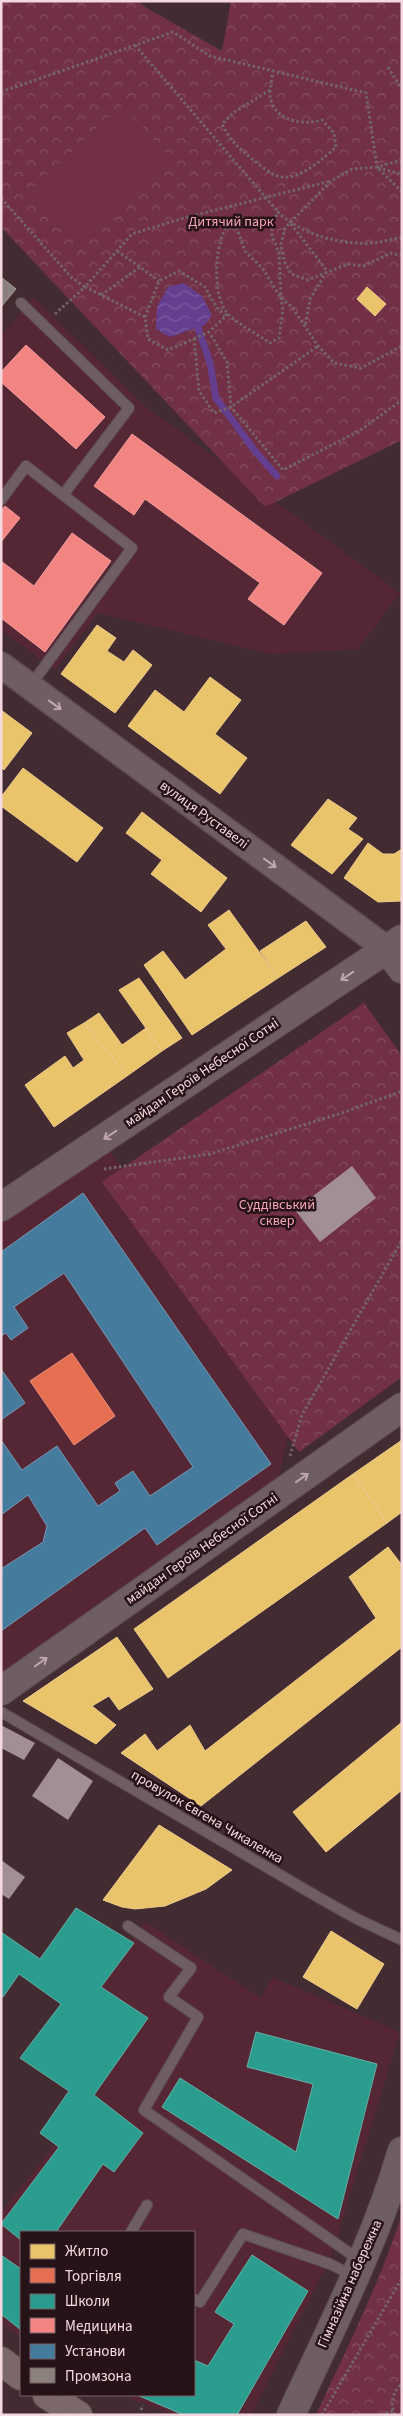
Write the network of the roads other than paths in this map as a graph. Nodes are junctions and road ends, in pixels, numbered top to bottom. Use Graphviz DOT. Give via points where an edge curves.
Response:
graph roads {
  1 [pos="21,303"];
  2 [pos="63,495"];
  3 [pos="1,500"];
  4 [pos="1,665"];
  5 [pos="30,686"];
  6 [pos="397,953"];
  7 [pos="1,1207"];
  8 [pos="402,1407"];
  9 [pos="1,1691"];
  10 [pos="1,1712"];
  11 [pos="128,1926"];
  12 [pos="402,1940"];
  13 [pos="402,2151"];
  14 [pos="147,2205"];
  15 [pos="132,2231"];
  16 [pos="359,2269"];
  17 [pos="195,2300"];
  18 [pos="1,2361"];
  19 [pos="20,2375"];
  20 [pos="49,2396"];
  21 [pos="78,2415"];
  22 [pos="291,2415"];
  1 -- 2 [label="lane" via="129,408"];
  2 -- 3 [label="lane" via="26,466"];
  2 -- 5 [label="lane" via="132,548"];
  4 -- 5 [label="street, вулиця Руставелі"];
  5 -- 6 [label="street, вулиця Руставелі, one-way"];
  6 -- 7 [label="main road, майдан Героїв Небесної Сотні, one-way"];
  9 -- 8 [label="main road, майдан Героїв Небесної Сотні, one-way"];
  10 -- 12 [label="lane, провулок Євгена Чикаленка" via="340,1910"];
  11 -- 16 [label="lane" via="191,1968 169,1997 198,2017 144,2110"];
  13 -- 16 [label="main road, Гімназійна набережна" via="390,2194"];
  14 -- 15 [label="lane"];
  16 -- 17 [label="lane" via="330,2264 243,2234 200,2302"];
  16 -- 22 [label="main road, Гімназійна набережна"];
  18 -- 19 [label="main road"];
  20 -- 21 [label="main road"];
}
